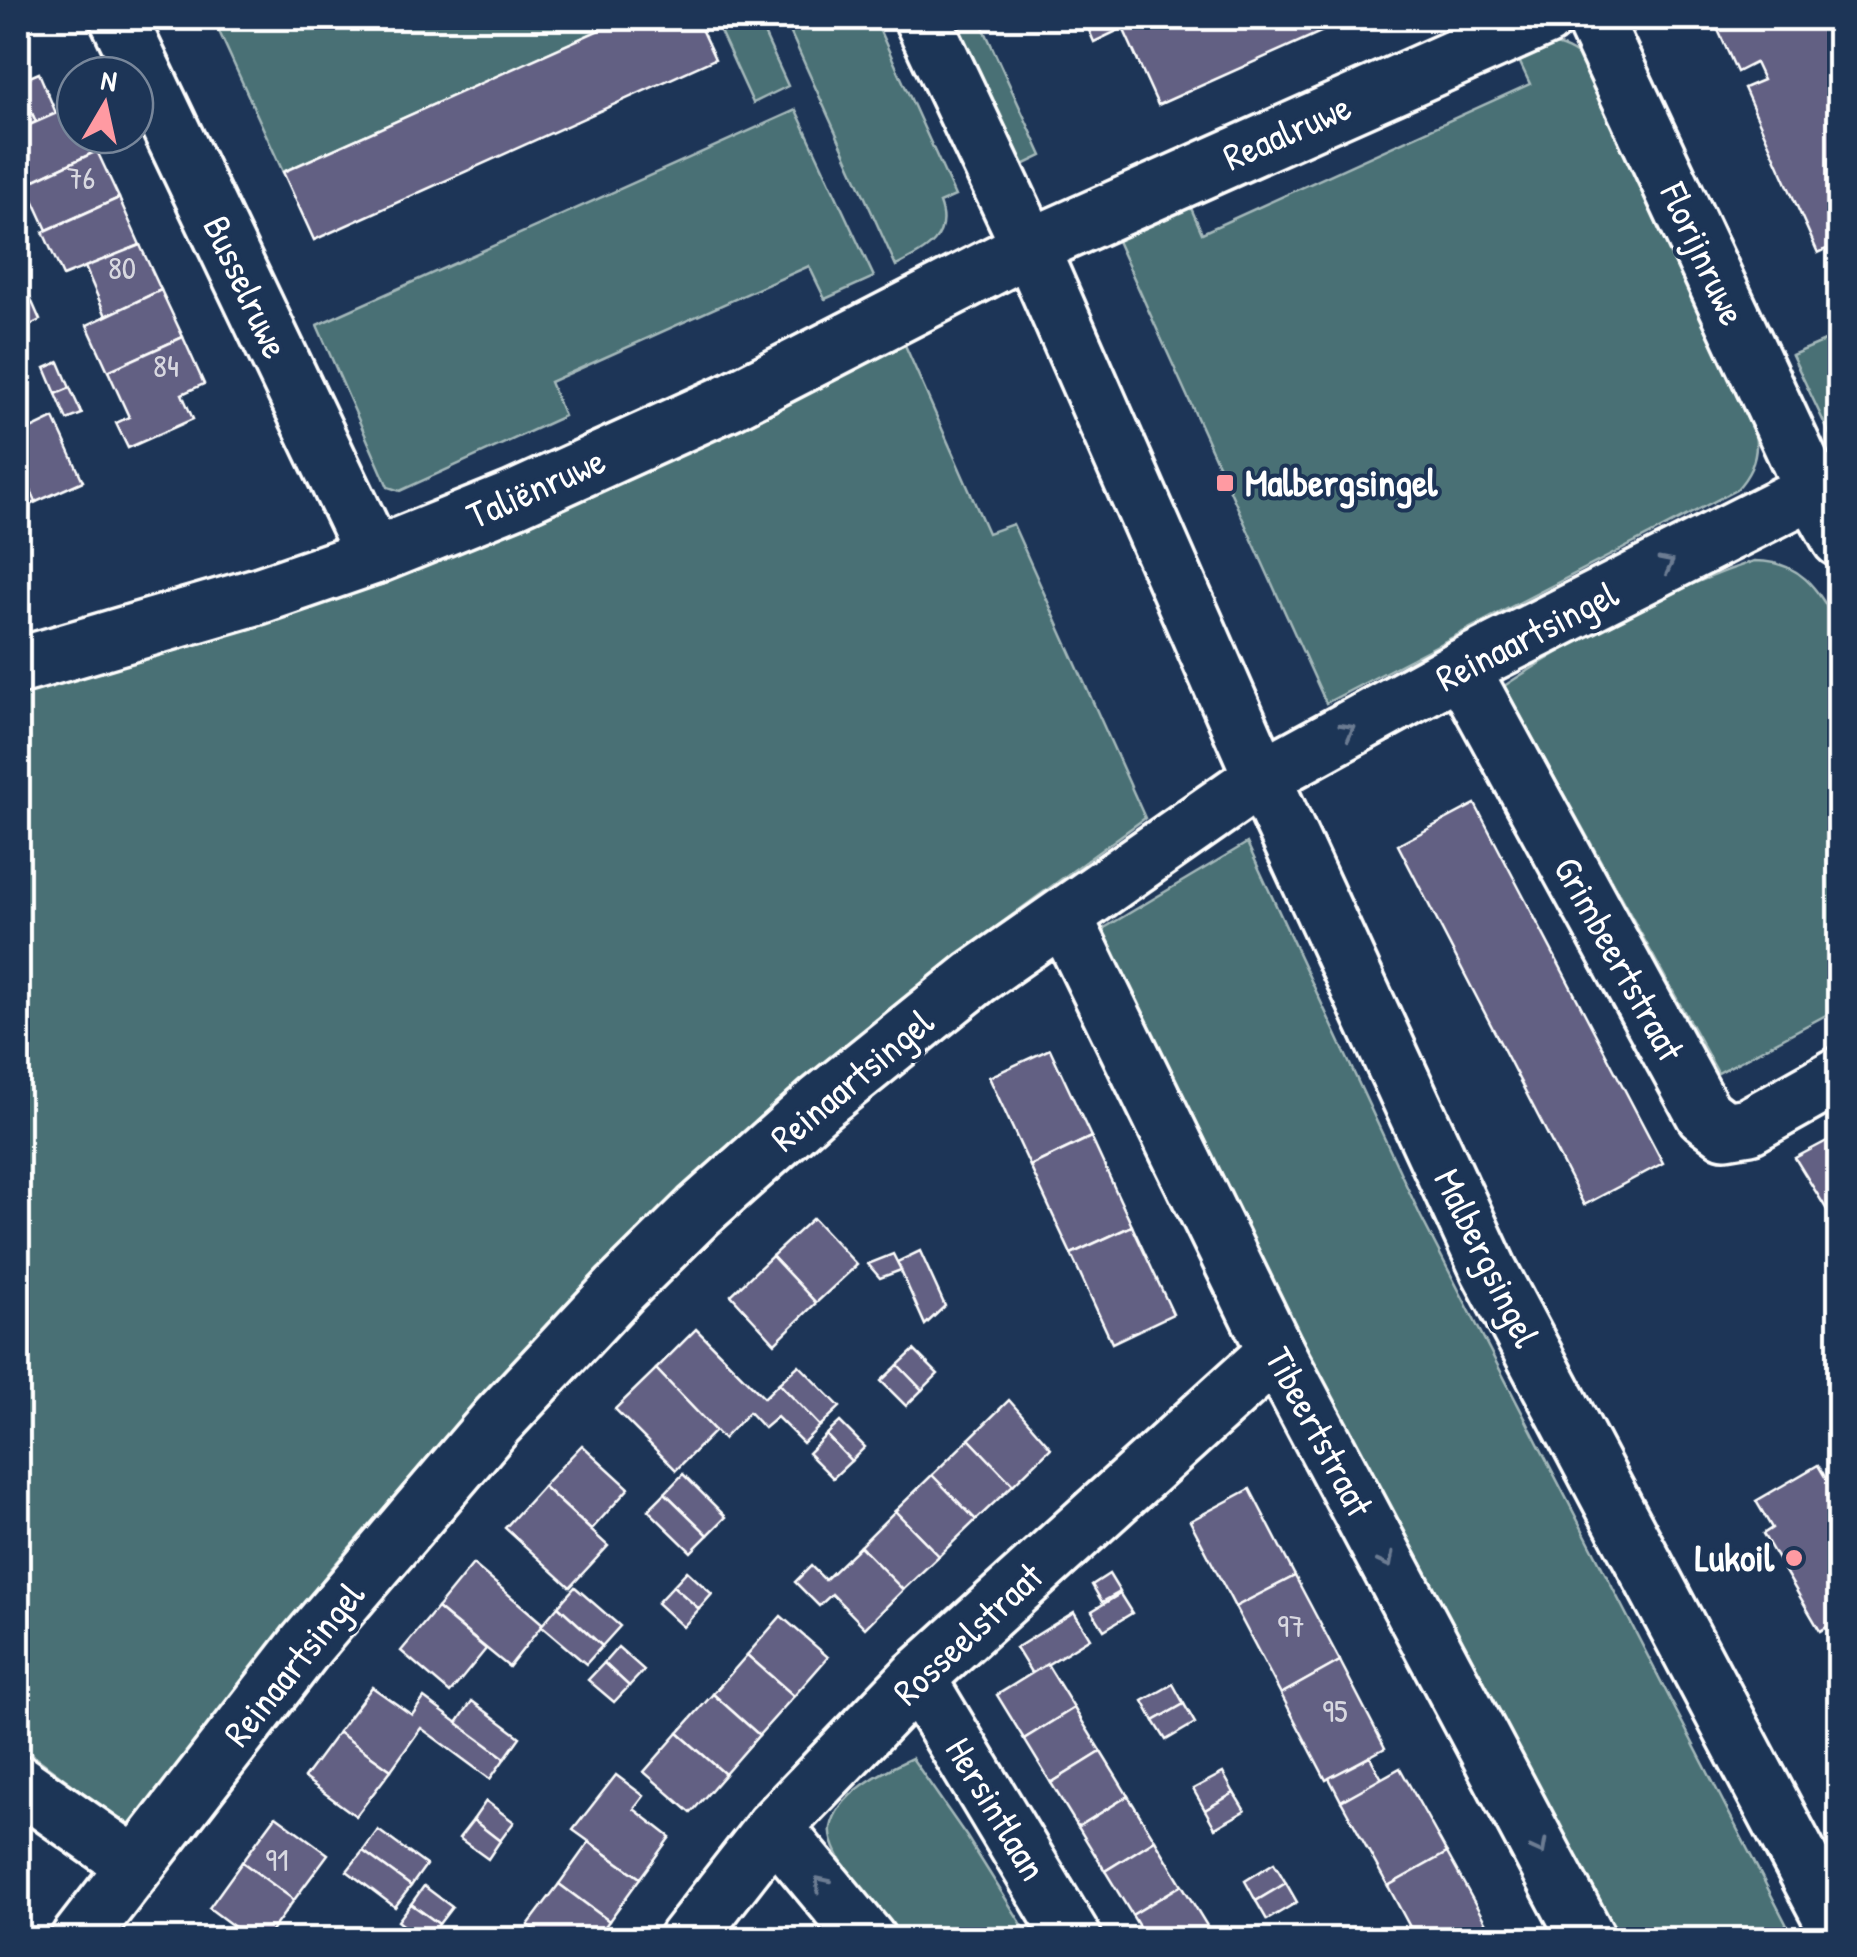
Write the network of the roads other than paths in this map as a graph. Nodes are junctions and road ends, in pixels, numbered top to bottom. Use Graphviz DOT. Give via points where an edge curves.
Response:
graph roads {
  1 [pos="118,18"];
  2 [pos="922,18"];
  3 [pos="1544,18"];
  4 [pos="1593,18"];
  5 [pos="1030,247"];
  6 [pos="1826,486"];
  7 [pos="1840,539"];
  8 [pos="374,556"];
  9 [pos="18,666"];
  10 [pos="1461,668"];
  11 [pos="1262,777"];
  12 [pos="1064,917"];
  13 [pos="1840,1075"];
  14 [pos="1276,1352"];
  15 [pos="918,1678"];
  16 [pos="18,1782"];
  17 [pos="774,1827"];
  18 [pos="135,1865"];
  19 [pos="1840,1934"];
  20 [pos="78,1940"];
  21 [pos="686,1940"];
  22 [pos="868,1940"];
  23 [pos="1074,1940"];
  24 [pos="1588,1940"];
  1 -- 8 [label="street, Busselruwe"];
  2 -- 5 [label="street, Malbergsingel"];
  3 -- 5 [label="street, Reaalruwe"];
  4 -- 6 [label="street, Florijnruwe"];
  5 -- 8 [label="street, Taliënruwe" via="729,402"];
  5 -- 11 [label="street, Malbergsingel"];
  6 -- 7 [label="street"];
  10 -- 6 [label="street, Reinaartsingel, one-way"];
  8 -- 9 [label="street, Taliënruwe"];
  11 -- 10 [label="street, Reinaartsingel, one-way"];
  10 -- 13 [label="street, Grimbeertstraat" via="1704,1114 1725,1130 1749,1126"];
  11 -- 12 [label="street, Reinaartsingel"];
  11 -- 19 [label="street, Malbergsingel" via="1489,1270"];
  12 -- 14 [label="street, Tibeertstraat"];
  12 -- 18 [label="street, Reinaartsingel" via="975,978 820,1103 620,1288 320,1629"];
  14 -- 15 [label="street, Rosseelstraat"];
  14 -- 24 [label="street, Tibeertstraat, one-way"];
  15 -- 17 [label="street, Rosseelstraat"];
  15 -- 23 [label="street, Hersintlaan"];
  16 -- 18 [label="street"];
  17 -- 21 [label="street, Rosseelstraat"];
  22 -- 17 [label="street, one-way"];
  18 -- 20 [label="street, Reinaartsingel"];
}
